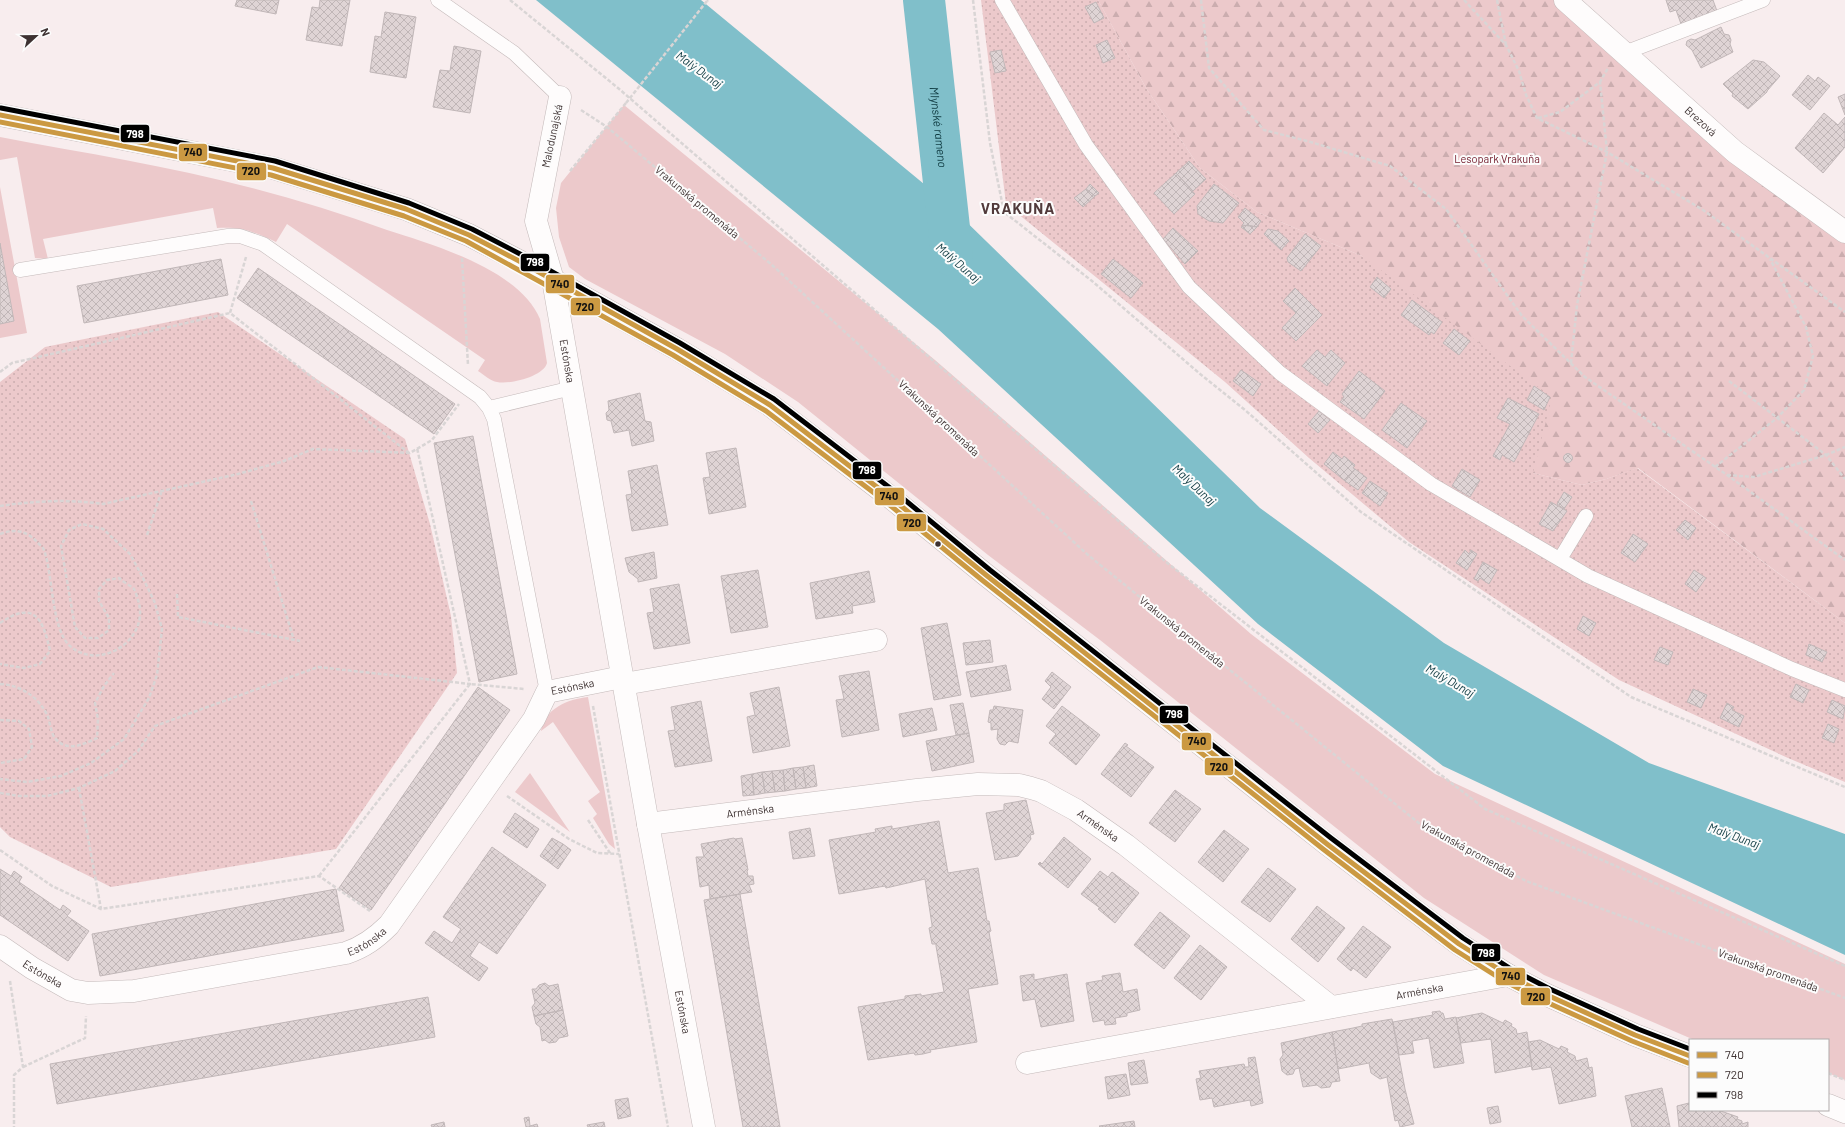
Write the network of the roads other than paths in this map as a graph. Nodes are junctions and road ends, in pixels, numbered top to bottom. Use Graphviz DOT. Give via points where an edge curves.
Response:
graph roads {
  1 [pos="438,0"];
  2 [pos="1002,0"];
  3 [pos="1565,0"];
  4 [pos="1763,0"];
  5 [pos="1622,51"];
  6 [pos="560,97"];
  7 [pos="0,114"];
  8 [pos="1845,232"];
  9 [pos="20,270"];
  10 [pos="553,280"];
  11 [pos="572,388"];
  12 [pos="489,408"];
  13 [pos="1586,516"];
  14 [pos="1560,559"];
  15 [pos="876,640"];
  16 [pos="623,681"];
  17 [pos="1845,690"];
  18 [pos="547,692"];
  19 [pos="648,824"];
  20 [pos="2,947"];
  21 [pos="1508,975"];
  22 [pos="1331,1007"];
  23 [pos="1689,1056"];
  24 [pos="1027,1063"];
  25 [pos="1829,1105"];
  26 [pos="1845,1112"];
  27 [pos="704,1127"];
  1 -- 6 [label="lane, Malodunajská" via="514,53"];
  2 -- 14 [label="lane" via="1086,145 1189,287 1280,373 1431,484"];
  3 -- 5 [label="street, Brezová"];
  4 -- 5 [label="lane"];
  5 -- 8 [label="street, Brezová" via="1734,152"];
  6 -- 10 [label="street, Malodunajská" via="536,221"];
  7 -- 10 [label="street" via="273,168 406,209 482,241"];
  9 -- 12 [label="lane" via="228,236 251,239 263,244 470,389"];
  10 -- 11 [label="street, Estónska"];
  10 -- 21 [label="street" via="677,349 770,405 1416,913"];
  11 -- 12 [label="lane"];
  11 -- 16 [label="street, Estónska"];
  12 -- 18 [label="lane" via="494,420"];
  13 -- 14 [label="lane"];
  14 -- 17 [label="lane" via="1588,576 1792,669"];
  15 -- 16 [label="street, Estónska"];
  16 -- 18 [label="street, Estónska"];
  16 -- 19 [label="street, Estónska"];
  18 -- 20 [label="street, Estónska" via="534,719 389,924 370,942 346,953 134,991 88,993 71,990"];
  19 -- 22 [label="street, Arménska" via="978,784 1018,785 1031,788 1076,810 1126,845"];
  19 -- 27 [label="street, Estónska"];
  21 -- 22 [label="street, Arménska"];
  21 -- 23 [label="street" via="1592,1016"];
  22 -- 24 [label="street, Arménska"];
  25 -- 26 [label="street"];
}
